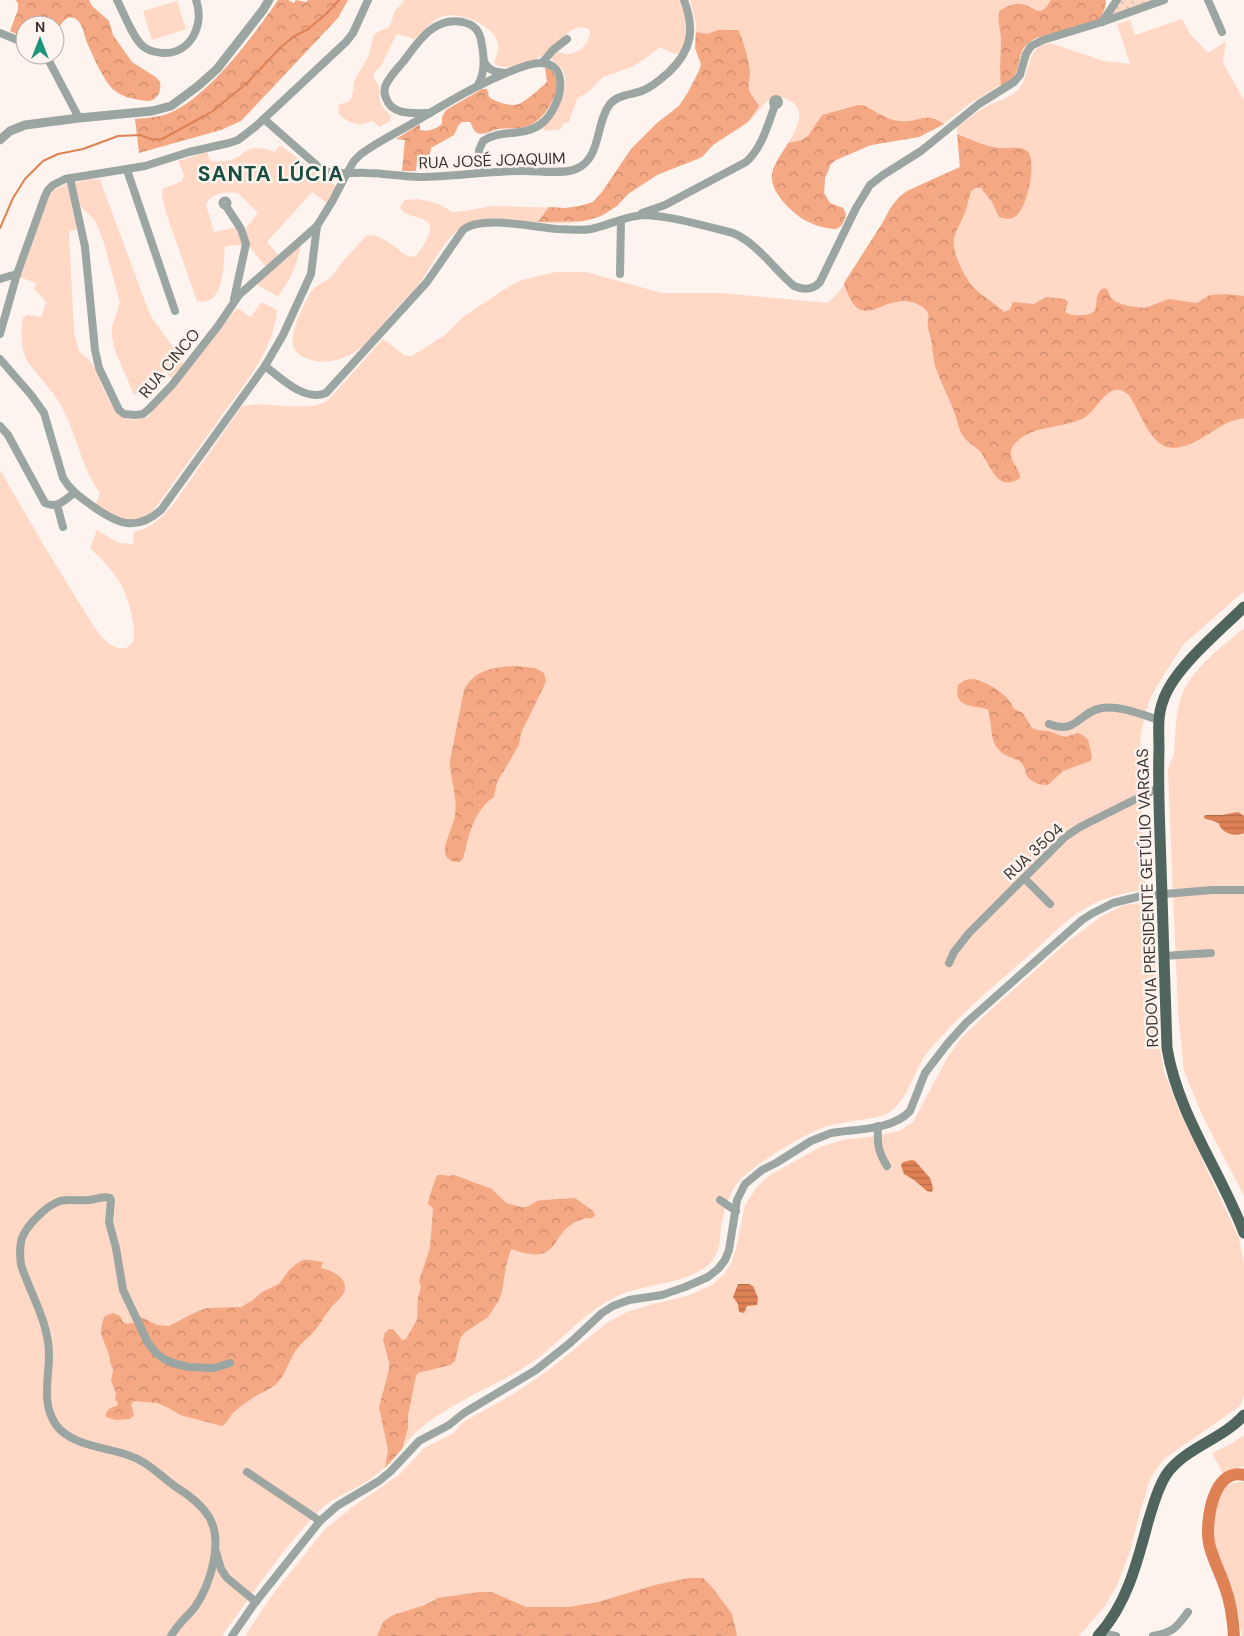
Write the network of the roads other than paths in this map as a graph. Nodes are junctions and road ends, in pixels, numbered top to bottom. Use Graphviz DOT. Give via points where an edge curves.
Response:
graph roads {
  1 [pos="117,0"];
  2 [pos="196,0"];
  3 [pos="268,0"];
  4 [pos="368,0"];
  5 [pos="684,0"];
  6 [pos="1118,0"];
  7 [pos="1164,0"];
  8 [pos="1208,0"];
  9 [pos="1102,22"];
  10 [pos="1222,32"];
  11 [pos="0,33"];
  12 [pos="567,39"];
  13 [pos="15,40"];
  14 [pos="484,60"];
  15 [pos="542,63"];
  16 [pos="52,65"];
  17 [pos="505,73"];
  18 [pos="476,87"];
  19 [pos="775,105"];
  20 [pos="430,113"];
  21 [pos="78,118"];
  22 [pos="264,119"];
  23 [pos="0,140"];
  24 [pos="127,170"];
  25 [pos="347,173"];
  26 [pos="479,173"];
  27 [pos="70,178"];
  28 [pos="665,205"];
  29 [pos="226,206"];
  30 [pos="633,216"];
  31 [pos="664,217"];
  32 [pos="621,220"];
  33 [pos="317,226"];
  34 [pos="17,274"];
  35 [pos="620,274"];
  36 [pos="0,279"];
  37 [pos="233,303"];
  38 [pos="175,311"];
  39 [pos="0,334"];
  40 [pos="0,359"];
  41 [pos="265,366"];
  42 [pos="0,426"];
  43 [pos="74,493"];
  44 [pos="57,505"];
  45 [pos="63,527"];
  46 [pos="1244,607"];
  47 [pos="1159,720"];
  48 [pos="1049,724"];
  49 [pos="1158,788"];
  50 [pos="1024,878"];
  51 [pos="1244,890"];
  52 [pos="1162,895"];
  53 [pos="1050,904"];
  54 [pos="1211,953"];
  55 [pos="1163,956"];
  56 [pos="949,963"];
  57 [pos="878,1126"];
  58 [pos="887,1166"];
  59 [pos="720,1200"];
  60 [pos="736,1211"];
  61 [pos="1244,1233"];
  62 [pos="230,1363"];
  63 [pos="1244,1416"];
  64 [pos="247,1472"];
  65 [pos="320,1521"];
  66 [pos="215,1550"];
  67 [pos="256,1602"];
  68 [pos="1188,1612"];
  69 [pos="1099,1635"];
  70 [pos="171,1636"];
  71 [pos="232,1636"];
  72 [pos="1116,1636"];
  73 [pos="1153,1636"];
  1 -- 2 [label="street" via="140,44 151,51 166,53 182,48 193,38 200,12"];
  3 -- 21 [label="street" via="217,69 178,102 152,111"];
  4 -- 22 [label="street" via="346,42"];
  5 -- 26 [label="street, RUA JOSÉ JOAQUIM" via="691,30 686,51 650,88 611,102 594,150 585,163 569,171"];
  6 -- 9 [label="street"];
  7 -- 9 [label="street"];
  8 -- 10 [label="street"];
  9 -- 31 [label="street" via="1031,46 1014,82 986,99 922,151 874,182 866,190 820,282 814,287 803,289 794,286 749,242 737,235"];
  11 -- 13 [label="street"];
  12 -- 15 [label="street"];
  14 -- 17 [label="street" via="489,69"];
  14 -- 18 [label="street" via="482,77"];
  14 -- 20 [label="street" via="479,32 469,24 446,22 426,34 387,82 384,94 398,111"];
  15 -- 17 [label="street"];
  15 -- 26 [label="street" via="553,67 561,79 551,113 527,132 490,137 483,141 479,150"];
  16 -- 21 [label="street"];
  17 -- 18 [label="street"];
  18 -- 20 [label="street"];
  19 -- 28 [label="street" via="749,160"];
  20 -- 25 [label="street" via="364,152"];
  21 -- 23 [label="street" via="20,126"];
  22 -- 24 [label="street" via="238,140"];
  22 -- 25 [label="street, RUA JOSÉ JOAQUIM" via="324,170"];
  24 -- 27 [label="street"];
  24 -- 38 [label="street"];
  25 -- 26 [label="street, RUA JOSÉ JOAQUIM" via="418,177"];
  25 -- 33 [label="street"];
  27 -- 34 [label="street" via="56,183 46,192"];
  27 -- 37 [label="street, RUA CINCO" via="85,246 96,357 121,412 138,415 149,409 178,377"];
  28 -- 30 [label="street"];
  28 -- 31 [label="street"];
  29 -- 37 [label="street" via="241,228 246,244"];
  30 -- 31 [label="street"];
  30 -- 32 [label="street"];
  32 -- 35 [label="street"];
  32 -- 41 [label="street" via="583,230 490,223 470,225 463,230 427,282 326,393 315,396 302,392"];
  33 -- 37 [label="street, RUA CINCO"];
  33 -- 41 [label="street" via="311,274"];
  34 -- 36 [label="street"];
  34 -- 39 [label="street"];
  40 -- 43 [label="street" via="44,413 63,478"];
  41 -- 43 [label="street" via="161,510 149,519 136,524 121,523"];
  42 -- 44 [label="street" via="45,503"];
  43 -- 44 [label="street"];
  44 -- 45 [label="street"];
  46 -- 47 [label="main road, RODOVIA PRESIDENTE GETÚLIO VARGAS" via="1174,679 1162,701"];
  47 -- 48 [label="street" via="1116,708 1102,708 1088,713 1072,726"];
  47 -- 49 [label="main road, RODOVIA PRESIDENTE GETÚLIO VARGAS"];
  49 -- 50 [label="street, RUA 3504" via="1065,837"];
  49 -- 52 [label="main road, RODOVIA PRESIDENTE GETÚLIO VARGAS"];
  50 -- 53 [label="street"];
  50 -- 56 [label="street, RUA 3504" via="965,938"];
  51 -- 52 [label="street"];
  52 -- 55 [label="main road, RODOVIA PRESIDENTE GETÚLIO VARGAS"];
  52 -- 57 [label="street" via="1113,903 1082,920 954,1036 925,1074 906,1115 891,1124"];
  54 -- 55 [label="street"];
  55 -- 61 [label="main road, RODOVIA PRESIDENTE GETÚLIO VARGAS" via="1167,1048 1175,1084"];
  57 -- 58 [label="street" via="877,1144"];
  57 -- 60 [label="street" via="822,1136 762,1170 745,1184 737,1200"];
  59 -- 60 [label="street"];
  60 -- 65 [label="street" via="726,1260 708,1277 662,1295 629,1300 602,1313 536,1370 419,1441 379,1481 337,1506"];
  62 -- 66 [label="street" via="214,1368 176,1364 158,1354 148,1343 123,1290 109,1222 110,1198 54,1204 46,1208 26,1232 22,1239 21,1266 48,1336 46,1400 53,1419 73,1438 149,1464 189,1495 210,1519"];
  63 -- 69 [label="main road" via="1173,1466 1166,1476 1155,1499 1128,1589 1119,1608"];
  64 -- 65 [label="street"];
  65 -- 67 [label="street"];
  66 -- 67 [label="street" via="227,1578"];
  66 -- 70 [label="street" via="211,1571 196,1605"];
  67 -- 71 [label="street"];
  68 -- 73 [label="street" via="1168,1633"];
  69 -- 72 [label="street"];
}
